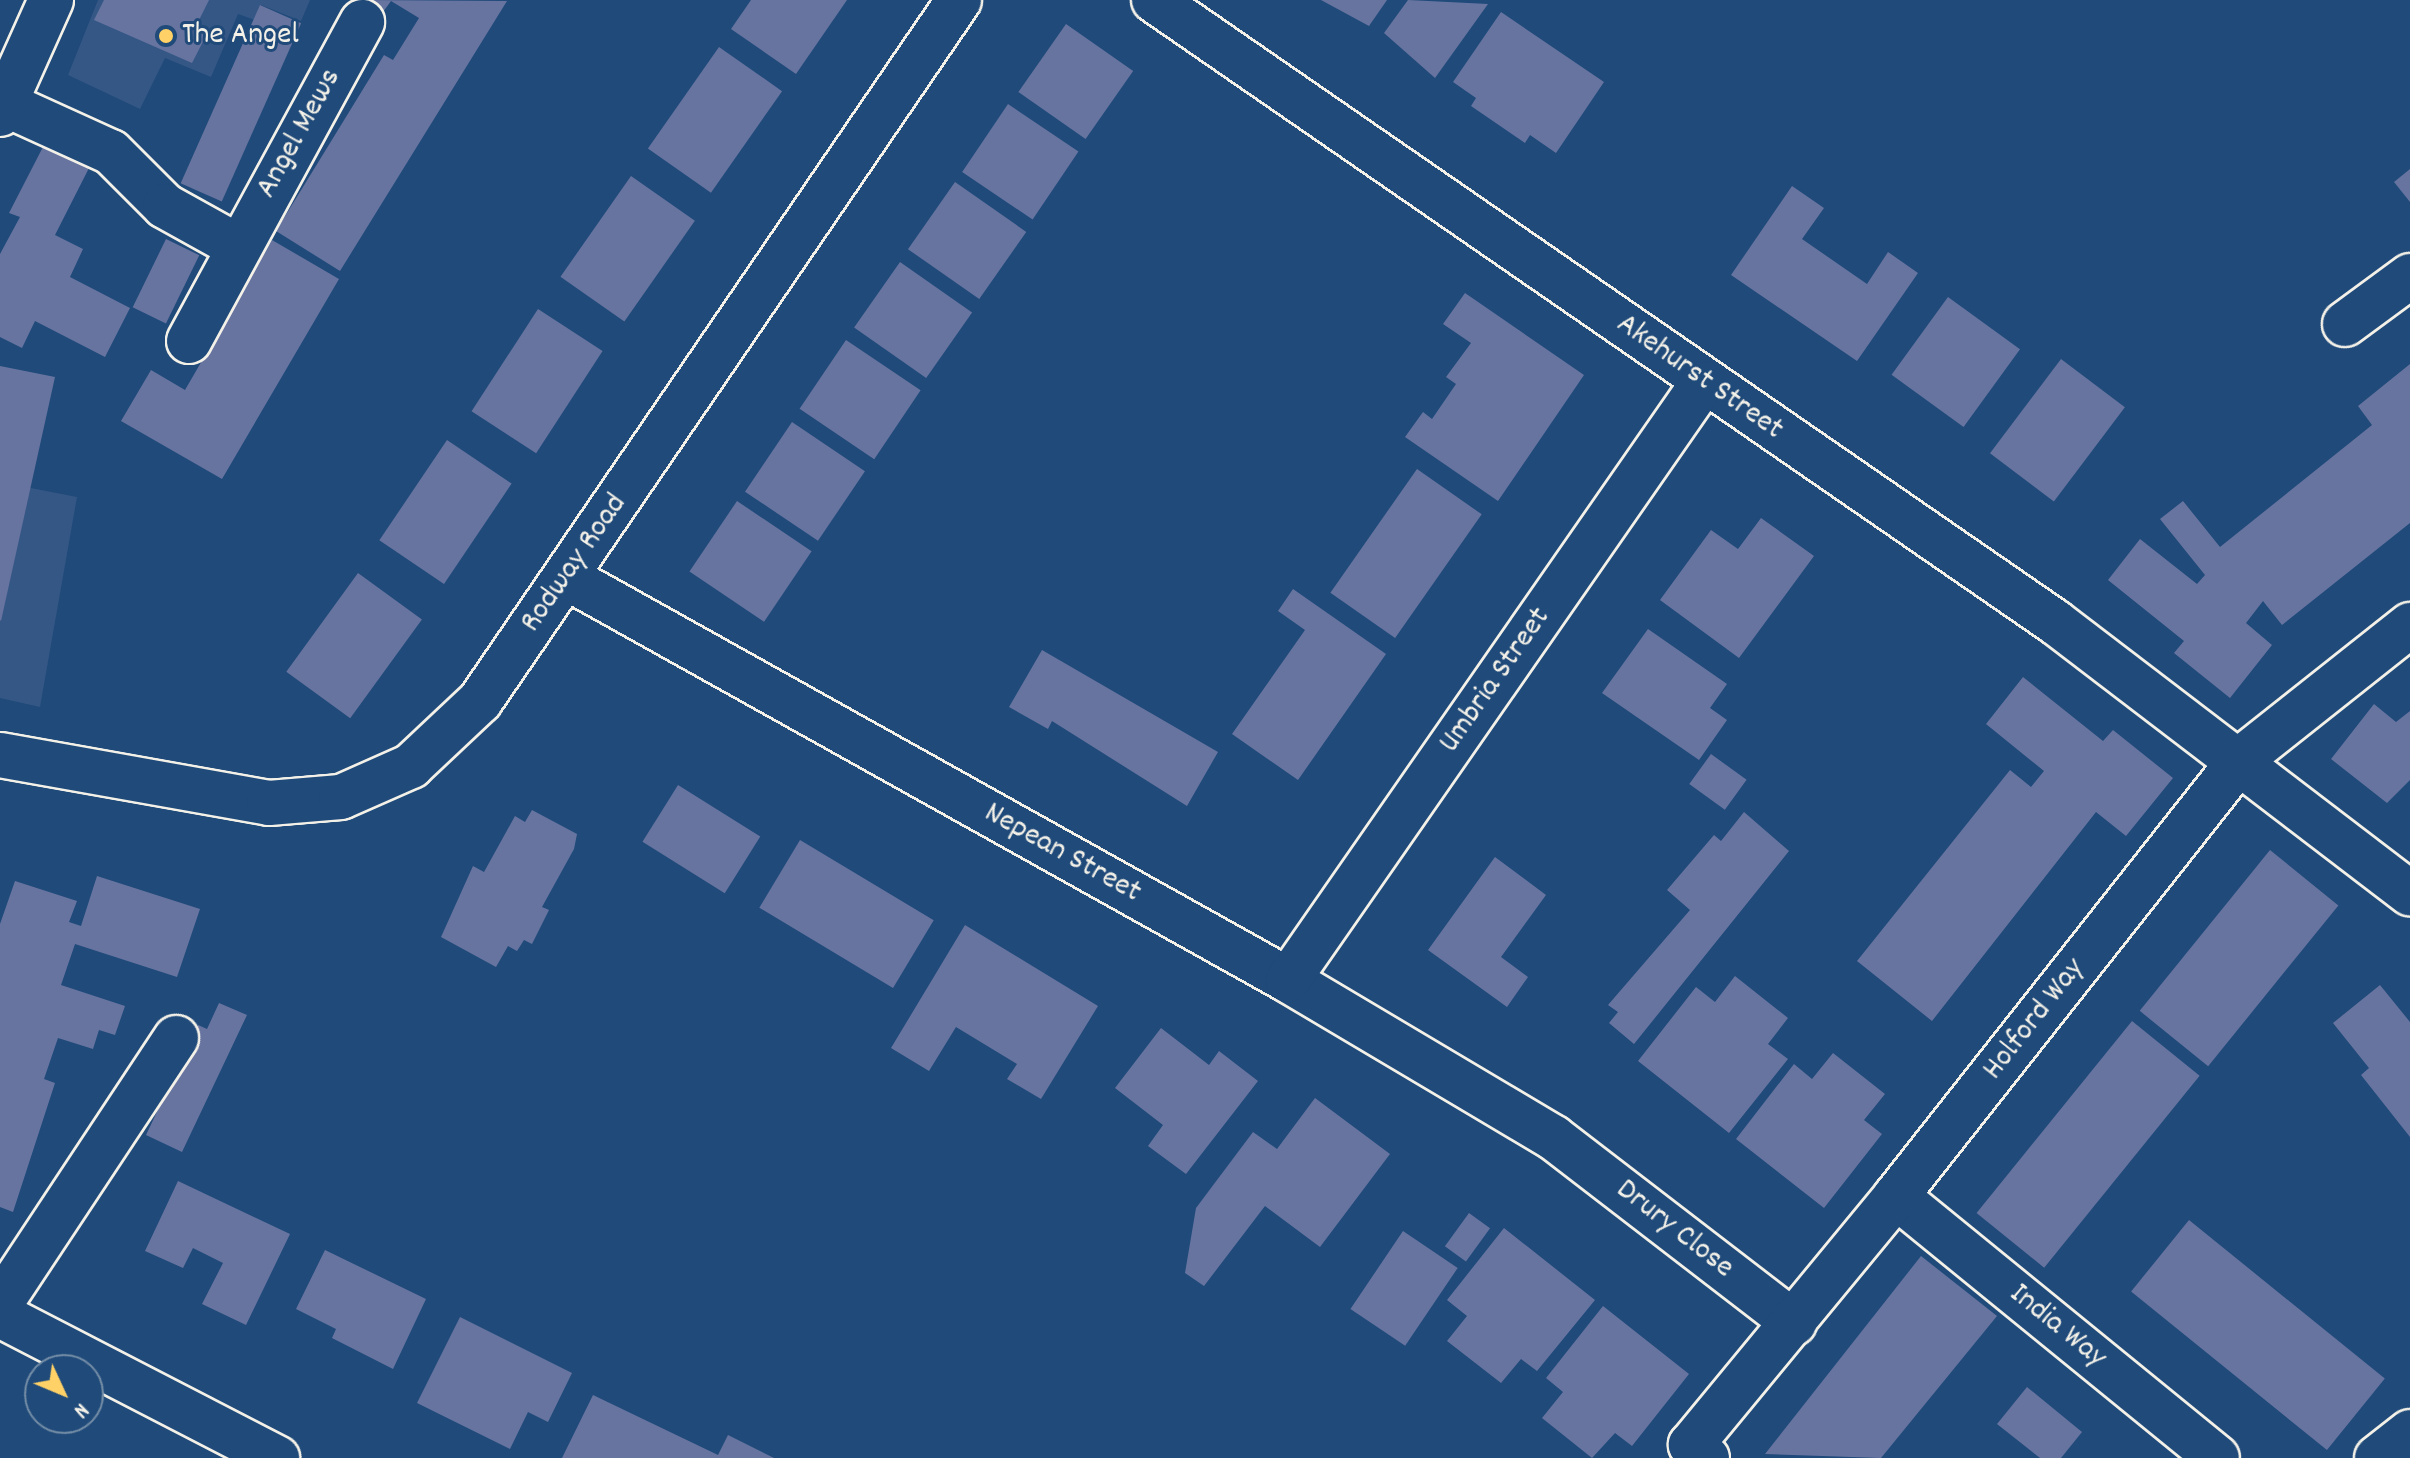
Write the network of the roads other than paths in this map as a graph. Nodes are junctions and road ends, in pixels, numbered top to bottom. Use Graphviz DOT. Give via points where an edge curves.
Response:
graph roads {
  1 [pos="51,0"];
  2 [pos="959,0"];
  3 [pos="1154,0"];
  4 [pos="362,22"];
  5 [pos="2,109"];
  6 [pos="239,247"];
  7 [pos="2410,276"];
  8 [pos="2345,324"];
  9 [pos="189,341"];
  10 [pos="1703,383"];
  11 [pos="566,577"];
  12 [pos="2410,625"];
  13 [pos="0,755"];
  14 [pos="2241,759"];
  15 [pos="2410,893"];
  16 [pos="1288,980"];
  17 [pos="176,1038"];
  18 [pos="1554,1138"];
  19 [pos="1896,1196"];
  20 [pos="0,1304"];
  21 [pos="0,1315"];
  22 [pos="1794,1323"];
  23 [pos="2410,1432"];
  24 [pos="1699,1452"];
  25 [pos="277,1458"];
  26 [pos="2217,1458"];
  27 [pos="2377,1458"];
  1 -- 5 [label="street"];
  2 -- 11 [label="street, Rodway Road"];
  3 -- 10 [label="street, Akehurst Street"];
  4 -- 6 [label="street, Angel Mews"];
  5 -- 6 [label="street" via="111,152 165,206"];
  6 -- 9 [label="street, Angel Mews"];
  7 -- 8 [label="street"];
  10 -- 14 [label="street, Akehurst Street" via="2008,588"];
  10 -- 16 [label="street, Umbria Street"];
  11 -- 13 [label="street, Rodway Road" via="480,701 411,766 341,797 269,803"];
  11 -- 16 [label="street, Nepean Street"];
  12 -- 14 [label="street, Holford Way"];
  14 -- 15 [label="street, Akehurst Street"];
  14 -- 19 [label="street, Holford Way"];
  16 -- 18 [label="street, Nepean Street"];
  17 -- 20 [label="street"];
  18 -- 22 [label="street, Drury Close"];
  19 -- 22 [label="street, Holford Way"];
  19 -- 26 [label="street, India Way"];
  21 -- 25 [label="street"];
  22 -- 24 [label="street, Holford Way"];
  23 -- 27 [label="street"];
}
